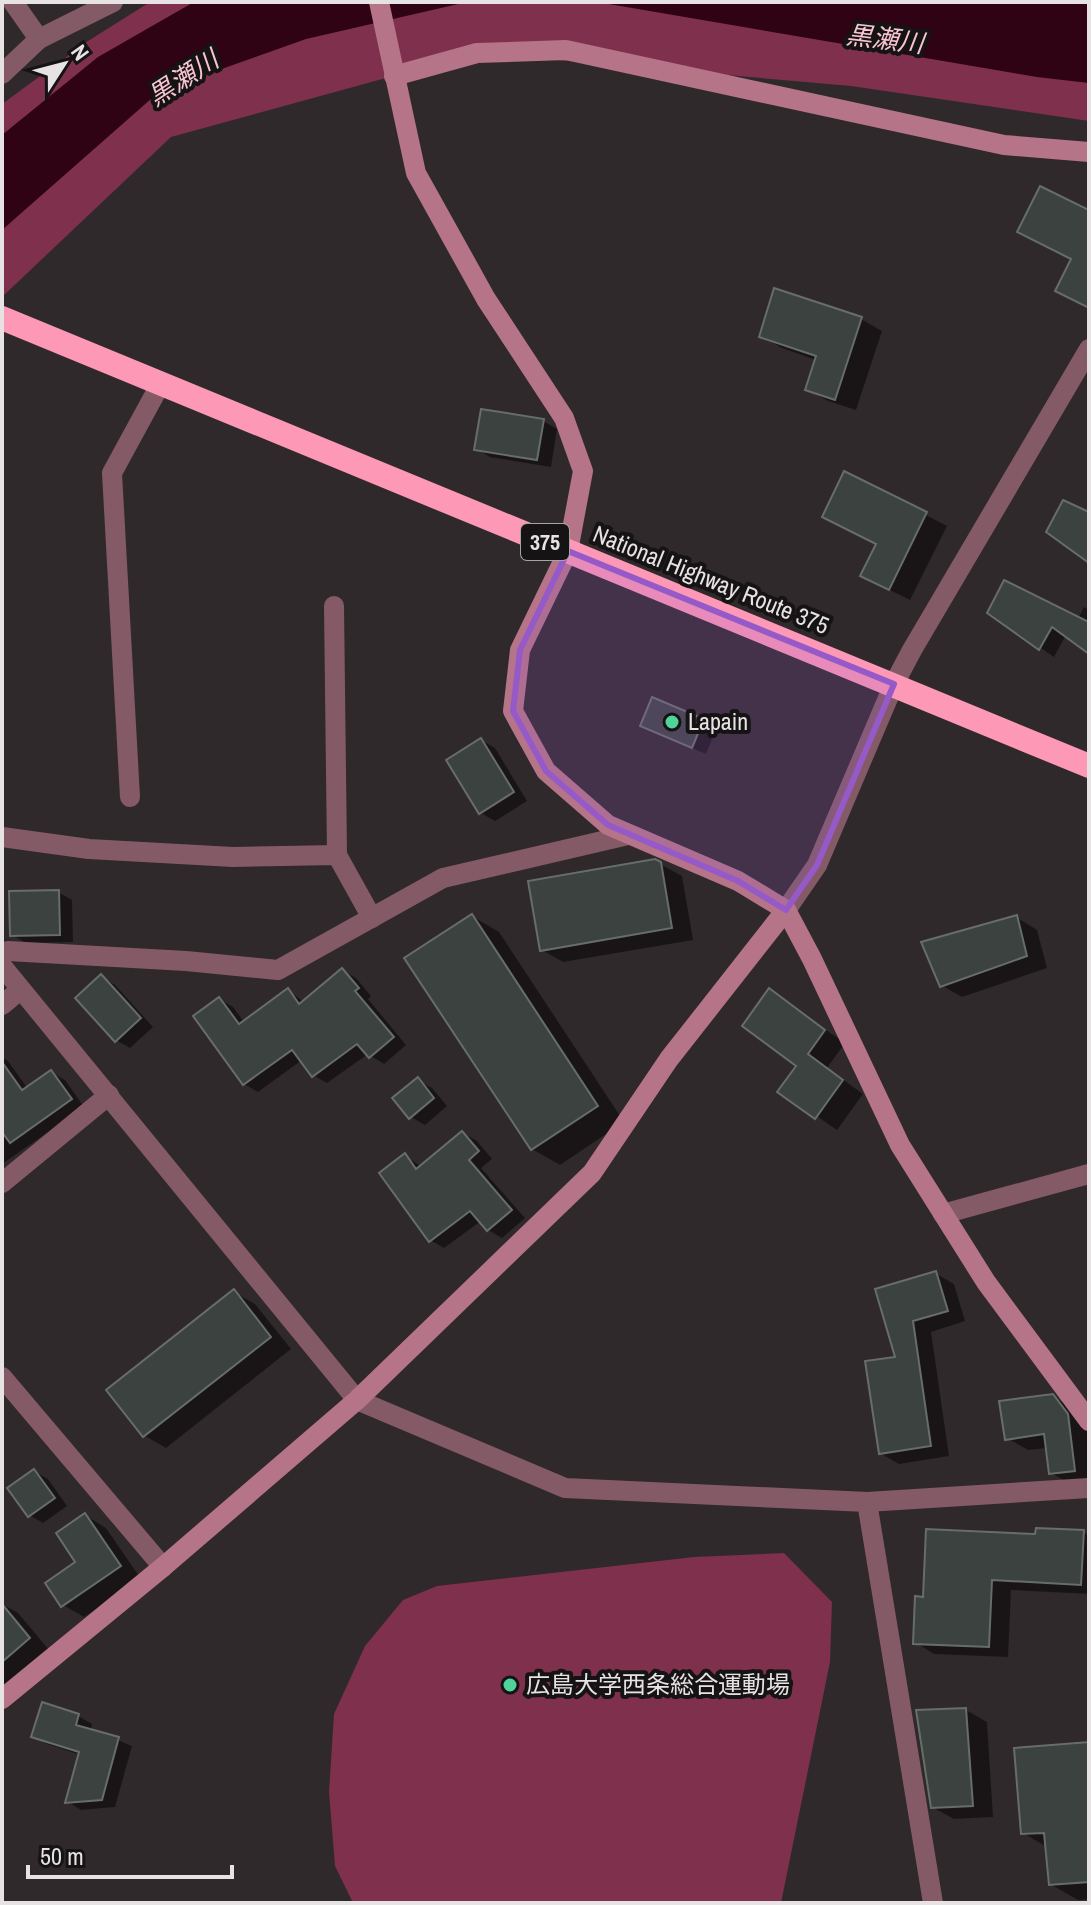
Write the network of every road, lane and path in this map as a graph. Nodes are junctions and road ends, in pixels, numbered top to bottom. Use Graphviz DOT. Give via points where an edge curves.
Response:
graph roads {
  1 [pos="13,2"];
  2 [pos="379,2"];
  3 [pos="109,3"];
  4 [pos="39,39"];
  5 [pos="2,74"];
  6 [pos="394,76"];
  7 [pos="1089,152"];
  8 [pos="2,318"];
  9 [pos="1089,349"];
  10 [pos="161,383"];
  11 [pos="568,551"];
  12 [pos="334,606"];
  13 [pos="894,684"];
  14 [pos="1089,766"];
  15 [pos="130,797"];
  16 [pos="628,835"];
  17 [pos="2,837"];
  18 [pos="337,855"];
  19 [pos="786,910"];
  20 [pos="372,918"];
  21 [pos="2,953"];
  22 [pos="2,966"];
  23 [pos="20,990"];
  24 [pos="2,1005"];
  25 [pos="109,1095"];
  26 [pos="1089,1174"];
  27 [pos="2,1183"];
  28 [pos="943,1214"];
  29 [pos="2,1377"];
  30 [pos="357,1400"];
  31 [pos="1089,1421"];
  32 [pos="1089,1488"];
  33 [pos="867,1502"];
  34 [pos="163,1567"];
  35 [pos="2,1699"];
  36 [pos="933,1903"];
  1 -- 4 [label="street"];
  2 -- 6 [label="street"];
  3 -- 4 [label="street"];
  4 -- 5 [label="street"];
  6 -- 7 [label="street" via="477,53 566,50 1004,145"];
  6 -- 11 [label="street" via="416,173 486,299 564,418 574,444 583,471"];
  8 -- 10 [label="highway, National Highway Route 375 / 375"];
  9 -- 13 [label="street"];
  10 -- 11 [label="highway, National Highway Route 375 / 375"];
  10 -- 15 [label="street" via="112,473"];
  11 -- 13 [label="highway, National Highway Route 375 / 375"];
  11 -- 16 [label="street" via="520,650 513,711 546,771 608,825"];
  12 -- 18 [label="street"];
  13 -- 14 [label="highway, National Highway Route 375 / 375"];
  13 -- 19 [label="street" via="817,865"];
  16 -- 19 [label="street" via="738,881"];
  16 -- 20 [label="street" via="443,878"];
  17 -- 18 [label="street" via="89,849 233,857"];
  18 -- 20 [label="street"];
  19 -- 28 [label="street" via="900,1145"];
  19 -- 30 [label="street" via="669,1059 592,1173"];
  20 -- 21 [label="street" via="278,970"];
  22 -- 23 [label="street"];
  23 -- 24 [label="street"];
  23 -- 25 [label="street"];
  25 -- 27 [label="street"];
  25 -- 30 [label="street"];
  26 -- 28 [label="street"];
  28 -- 31 [label="street" via="986,1282"];
  29 -- 34 [label="street"];
  30 -- 33 [label="street" via="565,1488"];
  30 -- 34 [label="street"];
  32 -- 33 [label="street"];
  33 -- 36 [label="street"];
  34 -- 35 [label="street"];
}
